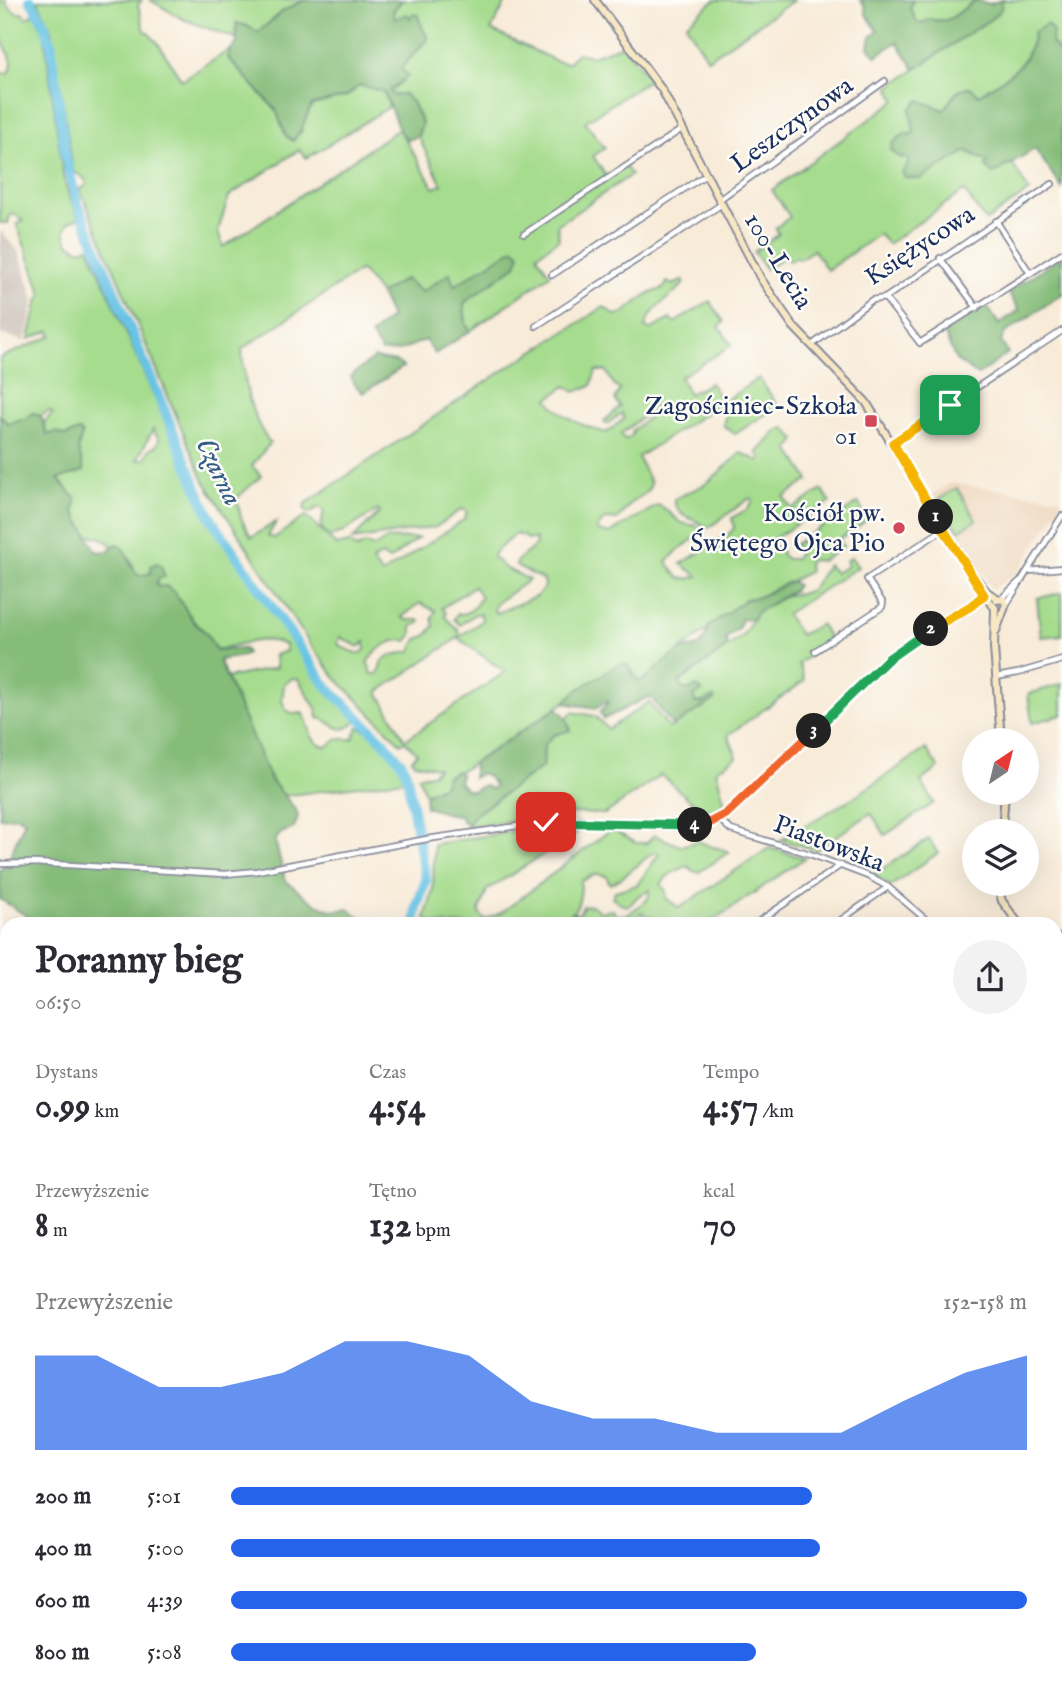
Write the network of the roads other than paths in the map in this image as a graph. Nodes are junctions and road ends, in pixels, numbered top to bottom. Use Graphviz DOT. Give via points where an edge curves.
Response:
graph roads {
  1 [pos="595,0"];
  2 [pos="885,81"];
  3 [pos="683,128"];
  4 [pos="708,174"];
  5 [pos="1052,184"];
  6 [pos="722,201"];
  7 [pos="996,221"];
  8 [pos="524,234"];
  9 [pos="1062,253"];
  10 [pos="940,258"];
  11 [pos="1030,272"];
  12 [pos="552,275"];
  13 [pos="885,298"];
  14 [pos="977,308"];
  15 [pos="536,326"];
  16 [pos="1062,331"];
  17 [pos="812,345"];
  18 [pos="893,443"];
  19 [pos="1062,516"];
  20 [pos="944,529"];
  21 [pos="1062,568"];
  22 [pos="1028,572"];
  23 [pos="1023,578"];
  24 [pos="985,593"];
  25 [pos="997,602"];
  26 [pos="1005,607"];
  27 [pos="994,636"];
  28 [pos="815,651"];
  29 [pos="1062,660"];
  30 [pos="996,677"];
  31 [pos="1000,728"];
  32 [pos="719,819"];
  33 [pos="0,864"];
  34 [pos="841,865"];
  35 [pos="888,887"];
  36 [pos="1001,896"];
  37 [pos="765,917"];
  38 [pos="845,917"];
  39 [pos="923,917"];
  40 [pos="1014,917"];
  1 -- 3 [label="street, 100-Lecia" via="662,90"];
  2 -- 6 [label="street, Leszczynowa"];
  3 -- 4 [label="street, 100-Lecia"];
  3 -- 8 [label="street"];
  4 -- 6 [label="street, 100-Lecia"];
  4 -- 12 [label="street"];
  5 -- 7 [label="street, Księżycowa"];
  6 -- 15 [label="street, Leszczynowa"];
  6 -- 17 [label="street, 100-Lecia" via="761,279"];
  7 -- 10 [label="street, Księżycowa"];
  7 -- 11 [label="street"];
  9 -- 11 [label="street"];
  10 -- 13 [label="street, Księżycowa"];
  10 -- 14 [label="street"];
  11 -- 14 [label="street"];
  13 -- 14 [label="street" via="920,343"];
  13 -- 17 [label="street, Księżycowa" via="872,300"];
  16 -- 18 [label="street"];
  17 -- 18 [label="street, 100-Lecia" via="859,392"];
  18 -- 20 [label="street, 100-Lecia"];
  19 -- 22 [label="street"];
  20 -- 24 [label="street, 100-Lecia"];
  20 -- 28 [label="street" via="867,579 882,607"];
  21 -- 22 [label="street"];
  22 -- 23 [label="street"];
  23 -- 25 [label="street"];
  23 -- 26 [label="street"];
  24 -- 25 [label="street, 100-Lecia"];
  24 -- 32 [label="street" via="888,659"];
  25 -- 26 [label="street"];
  25 -- 27 [label="street"];
  26 -- 27 [label="street"];
  27 -- 30 [label="street"];
  29 -- 30 [label="street"];
  30 -- 31 [label="street"];
  32 -- 33 [label="street" via="683,827 546,822 225,874"];
  32 -- 34 [label="street, Piastowska" via="732,830"];
  34 -- 35 [label="street, Piastowska"];
  34 -- 37 [label="street"];
  35 -- 38 [label="street, Piastowska"];
  35 -- 39 [label="street, Piastowska"];
  36 -- 40 [label="street"];
}
